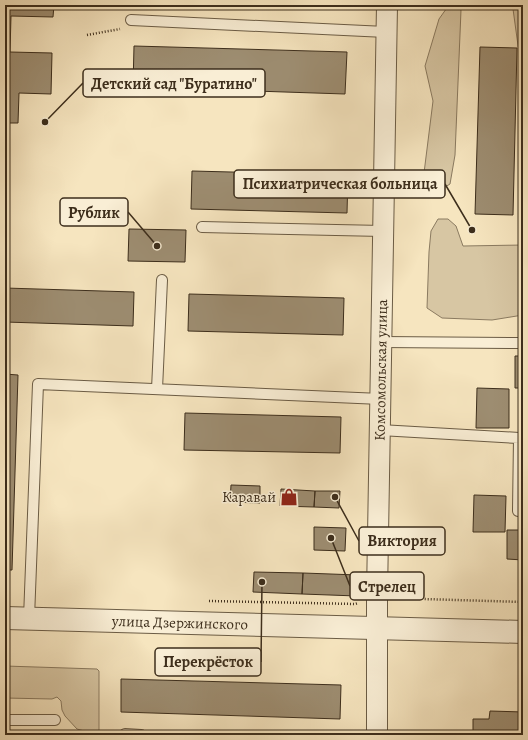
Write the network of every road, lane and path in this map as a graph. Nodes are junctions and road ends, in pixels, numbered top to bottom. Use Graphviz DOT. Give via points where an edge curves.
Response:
graph roads {
  1 [pos="387,5"];
  2 [pos="131,20"];
  3 [pos="386,32"];
  4 [pos="202,227"];
  5 [pos="383,231"];
  6 [pos="162,280"];
  7 [pos="381,342"];
  8 [pos="523,342"];
  9 [pos="157,389"];
  10 [pos="381,399"];
  11 [pos="380,430"];
  12 [pos="518,511"];
  13 [pos="378,595"];
  14 [pos="205,601"];
  15 [pos="523,602"];
  16 [pos="5,618"];
  17 [pos="29,618"];
  18 [pos="378,628"];
  19 [pos="523,632"];
  20 [pos="5,720"];
  21 [pos="56,720"];
  22 [pos="125,734"];
  23 [pos="141,735"];
  24 [pos="377,735"];
  1 -- 3 [label="street, Комсомольская улица"];
  2 -- 3 [label="lane"];
  3 -- 5 [label="street, Комсомольская улица"];
  4 -- 5 [label="lane"];
  5 -- 7 [label="street, Комсомольская улица"];
  6 -- 9 [label="lane"];
  7 -- 8 [label="lane"];
  7 -- 10 [label="street, Комсомольская улица"];
  9 -- 10 [label="lane"];
  9 -- 17 [label="lane" via="38,384"];
  10 -- 11 [label="street, Комсомольская улица"];
  11 -- 12 [label="lane" via="519,438"];
  11 -- 13 [label="street, Комсомольская улица"];
  13 -- 14 [label="path" via="355,604"];
  13 -- 15 [label="path"];
  13 -- 18 [label="street, Комсомольская улица"];
  16 -- 17 [label="street, улица Дзержинского"];
  17 -- 18 [label="street, улица Дзержинского"];
  18 -- 19 [label="street, улица Дзержинского"];
  18 -- 24 [label="street, Комсомольская улица"];
  20 -- 21 [label="lane"];
  22 -- 23 [label="lane"];
}
